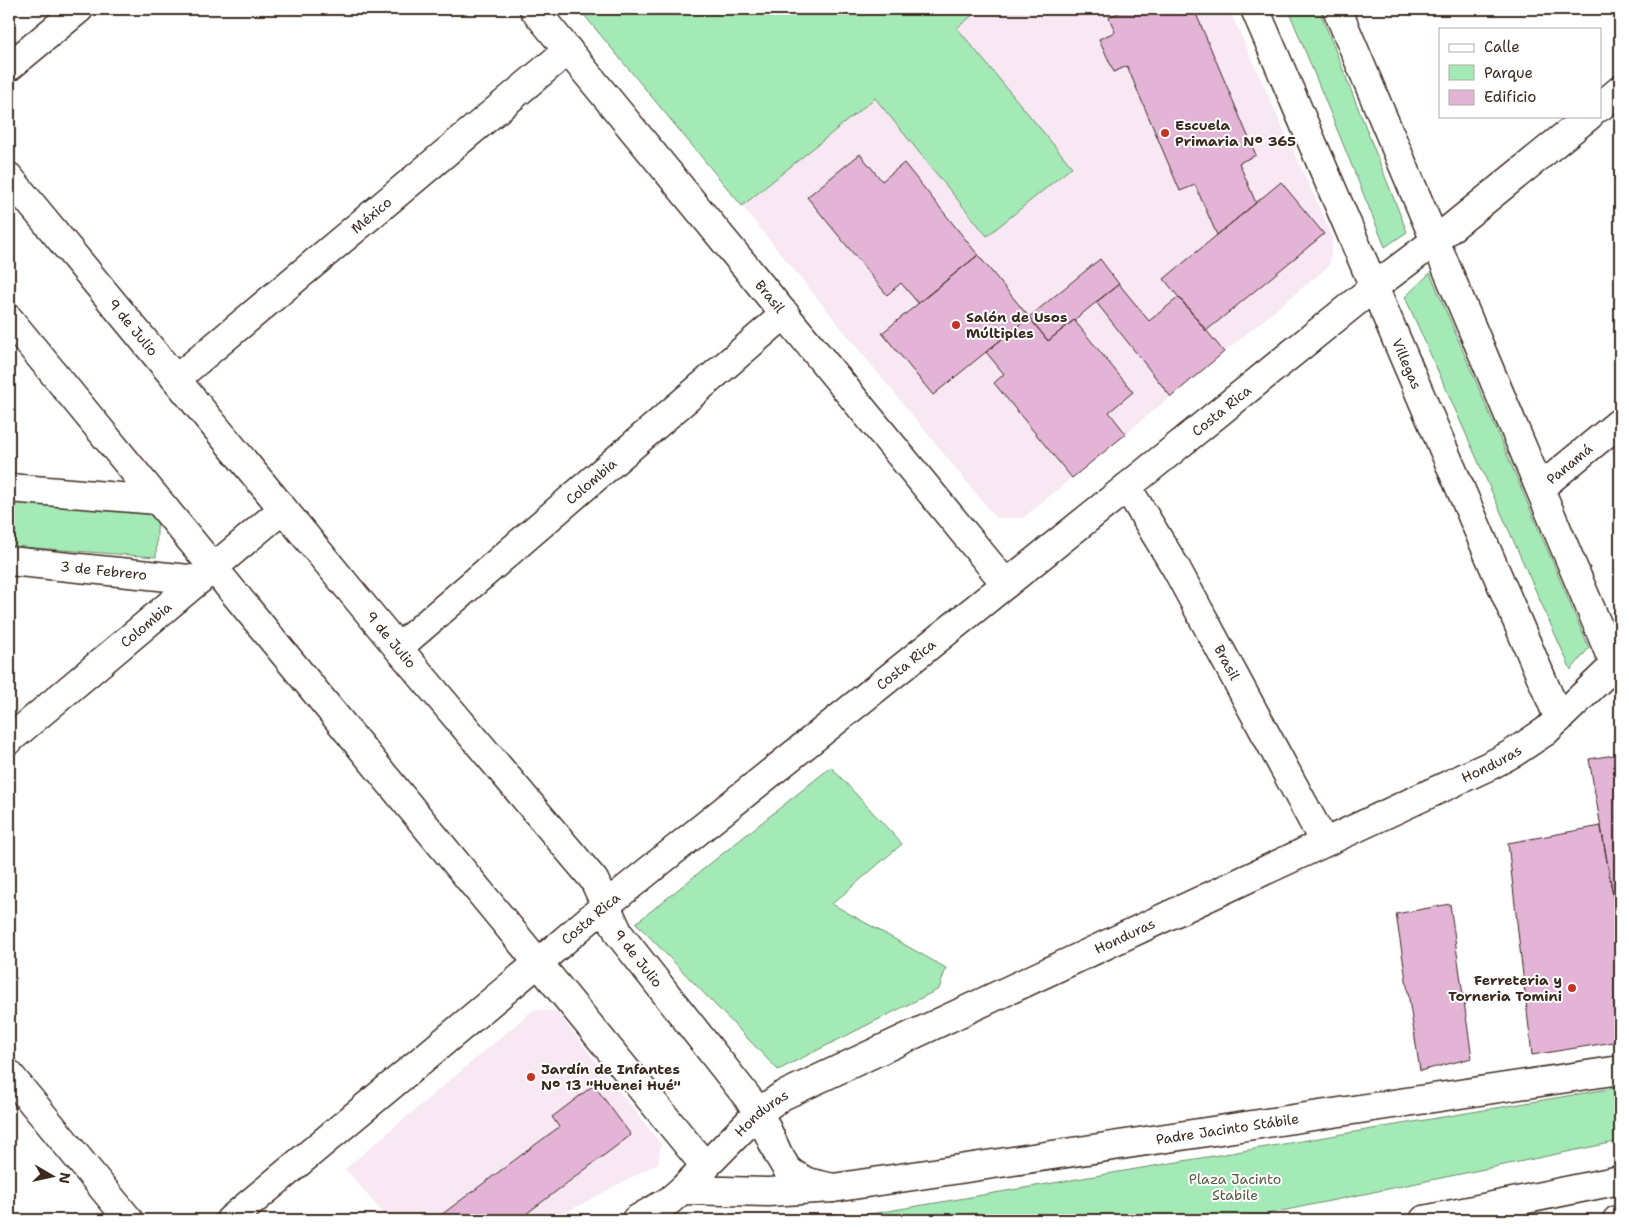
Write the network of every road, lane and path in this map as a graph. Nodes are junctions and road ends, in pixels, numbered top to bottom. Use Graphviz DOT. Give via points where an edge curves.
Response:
graph roads {
  1 [pos="79,9"];
  2 [pos="534,9"];
  3 [pos="1255,9"];
  4 [pos="1339,10"];
  5 [pos="568,50"];
  6 [pos="9,66"];
  7 [pos="1620,90"];
  8 [pos="1602,105"];
  9 [pos="1587,118"];
  10 [pos="9,177"];
  11 [pos="1435,241"];
  12 [pos="1374,286"];
  13 [pos="785,314"];
  14 [pos="9,319"];
  15 [pos="176,379"];
  16 [pos="1620,422"];
  17 [pos="1128,487"];
  18 [pos="9,488"];
  19 [pos="1540,488"];
  20 [pos="157,500"];
  21 [pos="283,509"];
  22 [pos="9,561"];
  23 [pos="206,574"];
  24 [pos="1006,584"];
  25 [pos="398,648"];
  26 [pos="1617,662"];
  27 [pos="1559,719"];
  28 [pos="9,740"];
  29 [pos="1324,842"];
  30 [pos="606,905"];
  31 [pos="538,963"];
  32 [pos="1620,1070"];
  33 [pos="9,1074"];
  34 [pos="759,1112"];
  35 [pos="706,1167"];
  36 [pos="1620,1180"];
  37 [pos="834,1188"];
  38 [pos="682,1190"];
  39 [pos="129,1220"];
  40 [pos="230,1220"];
  41 [pos="636,1220"];
  42 [pos="1424,1220"];
  1 -- 6 [label="main road"];
  2 -- 5 [label="main road, Brasil"];
  3 -- 12 [label="main road, Villegas"];
  4 -- 11 [label="main road"];
  5 -- 13 [label="main road, Brasil"];
  5 -- 15 [label="main road, México"];
  7 -- 8 [label="main road"];
  9 -- 11 [label="main road, Costa Rica"];
  10 -- 15 [label="main road, 9 de Julio"];
  11 -- 12 [label="main road, Costa Rica"];
  11 -- 19 [label="main road"];
  12 -- 17 [label="main road, Costa Rica"];
  12 -- 27 [label="main road, Villegas"];
  13 -- 24 [label="main road, Brasil"];
  13 -- 25 [label="main road, Colombia"];
  14 -- 20 [label="main road"];
  15 -- 21 [label="main road, 9 de Julio"];
  16 -- 19 [label="main road, Panamá"];
  17 -- 24 [label="main road, Costa Rica"];
  17 -- 29 [label="main road, Brasil" via="1176,568"];
  18 -- 20 [label="main road"];
  19 -- 26 [label="main road"];
  20 -- 23 [label="main road"];
  21 -- 23 [label="main road, Colombia"];
  21 -- 25 [label="main road, 9 de Julio"];
  22 -- 23 [label="main road, 3 de Febrero"];
  23 -- 28 [label="main road, Colombia"];
  23 -- 31 [label="main road"];
  24 -- 30 [label="main road, Costa Rica"];
  25 -- 30 [label="main road, 9 de Julio" via="594,880"];
  26 -- 27 [label="main road, Honduras"];
  27 -- 29 [label="main road, Honduras" via="1530,742 1493,764"];
  29 -- 34 [label="main road, Honduras" via="793,1090"];
  30 -- 31 [label="main road, Costa Rica"];
  30 -- 34 [label="main road, 9 de Julio" via="619,934"];
  31 -- 35 [label="main road"];
  31 -- 40 [label="main road, Costa Rica"];
  32 -- 37 [label="main road, Padre Jacinto Stábile"];
  33 -- 39 [label="main road"];
  34 -- 35 [label="main road, Honduras"];
  34 -- 37 [label="main road, Padre Jacinto Stábile" via="787,1169 807,1182"];
  35 -- 38 [label="main road, Honduras"];
  36 -- 42 [label="main road"];
  37 -- 38 [label="main road, Padre Jacinto Stábile" via="762,1192"];
  38 -- 41 [label="main road, Honduras"];
}
